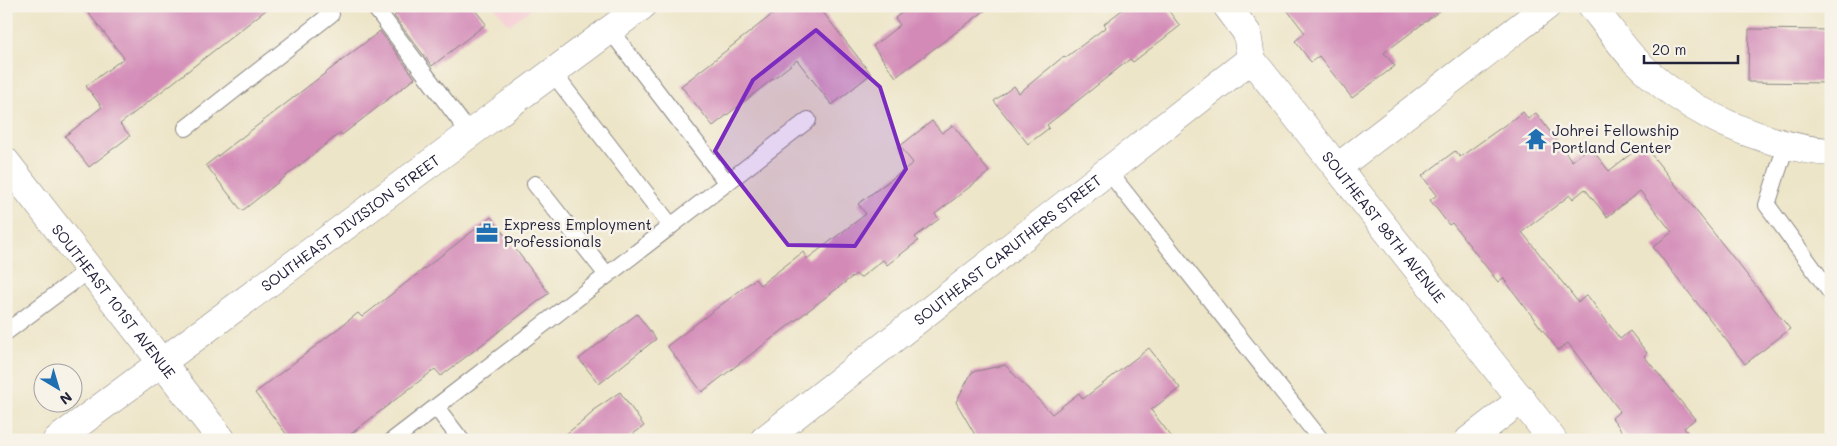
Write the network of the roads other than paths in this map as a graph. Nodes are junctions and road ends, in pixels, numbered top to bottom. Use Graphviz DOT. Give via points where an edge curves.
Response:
graph roads {
  1 [pos="374,6"];
  2 [pos="642,6"];
  3 [pos="1227,6"];
  4 [pos="1548,6"];
  5 [pos="1592,6"];
  6 [pos="330,14"];
  7 [pos="610,30"];
  8 [pos="1251,59"];
  9 [pos="553,73"];
  10 [pos="808,120"];
  11 [pos="186,128"];
  12 [pos="470,134"];
  13 [pos="1786,145"];
  14 [pos="1831,152"];
  15 [pos="6,162"];
  16 [pos="1338,167"];
  17 [pos="1108,171"];
  18 [pos="727,183"];
  19 [pos="535,184"];
  20 [pos="671,226"];
  21 [pos="90,269"];
  22 [pos="608,275"];
  23 [pos="1831,294"];
  24 [pos="6,332"];
  25 [pos="161,362"];
  26 [pos="1522,399"];
  27 [pos="436,407"];
  28 [pos="57,440"];
  29 [pos="222,440"];
  30 [pos="393,440"];
  31 [pos="461,440"];
  32 [pos="764,440"];
  33 [pos="1321,440"];
  34 [pos="1469,440"];
  35 [pos="1554,440"];
  1 -- 12 [label="lane"];
  2 -- 7 [label="street, SOUTHEAST DIVISION STREET"];
  3 -- 8 [label="street" via="1248,33"];
  4 -- 16 [label="street"];
  5 -- 13 [label="street" via="1632,56 1683,99 1727,124"];
  6 -- 11 [label="lane"];
  7 -- 9 [label="street, SOUTHEAST DIVISION STREET"];
  7 -- 18 [label="lane"];
  8 -- 16 [label="street, SOUTHEAST 98TH AVENUE"];
  8 -- 17 [label="street, SOUTHEAST CARUTHERS STREET"];
  9 -- 12 [label="street, SOUTHEAST DIVISION STREET"];
  9 -- 20 [label="lane"];
  10 -- 18 [label="lane"];
  12 -- 25 [label="street, SOUTHEAST DIVISION STREET"];
  13 -- 14 [label="street"];
  13 -- 23 [label="lane" via="1767,205"];
  15 -- 21 [label="street, SOUTHEAST 101ST AVENUE"];
  16 -- 26 [label="street, SOUTHEAST 98TH AVENUE"];
  17 -- 32 [label="street, SOUTHEAST CARUTHERS STREET"];
  17 -- 33 [label="lane"];
  18 -- 20 [label="lane"];
  19 -- 22 [label="lane"];
  20 -- 22 [label="lane"];
  21 -- 24 [label="lane"];
  21 -- 25 [label="street, SOUTHEAST 101ST AVENUE"];
  22 -- 27 [label="lane"];
  25 -- 28 [label="street, SOUTHEAST DIVISION STREET"];
  25 -- 29 [label="street, SOUTHEAST 101ST AVENUE"];
  26 -- 34 [label="street"];
  26 -- 35 [label="street, SOUTHEAST 98TH AVENUE"];
  27 -- 30 [label="lane"];
  27 -- 31 [label="lane"];
}
